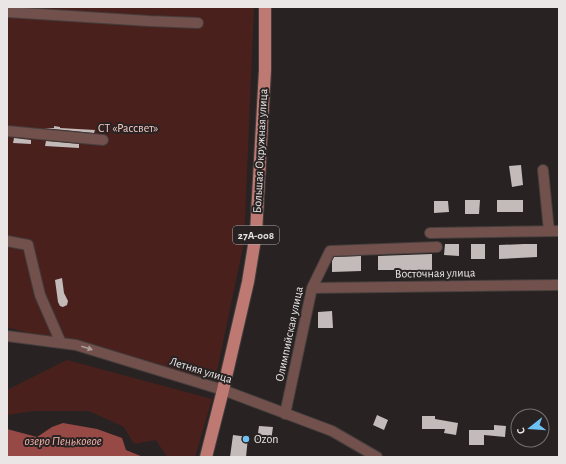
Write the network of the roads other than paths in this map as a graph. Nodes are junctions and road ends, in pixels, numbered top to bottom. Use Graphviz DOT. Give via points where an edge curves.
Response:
graph roads {
  1 [pos="265,7"];
  2 [pos="7,12"];
  3 [pos="198,23"];
  4 [pos="7,131"];
  5 [pos="104,140"];
  6 [pos="542,170"];
  7 [pos="554,231"];
  8 [pos="430,233"];
  9 [pos="7,241"];
  10 [pos="437,247"];
  11 [pos="559,284"];
  12 [pos="312,288"];
  13 [pos="7,336"];
  14 [pos="61,343"];
  15 [pos="224,390"];
  16 [pos="285,414"];
  17 [pos="206,457"];
  18 [pos="377,457"];
  1 -- 15 [label="main road, Большая Окружная улица / 27А-008" via="256,233"];
  2 -- 3 [label="street"];
  4 -- 5 [label="street"];
  6 -- 7 [label="street"];
  7 -- 8 [label="street"];
  9 -- 14 [label="street" via="28,245 40,294"];
  10 -- 12 [label="street, Олимпийская улица" via="330,251"];
  11 -- 12 [label="street, Восточная улица"];
  12 -- 16 [label="street, Олимпийская улица"];
  13 -- 14 [label="street, Летняя улица"];
  14 -- 15 [label="street, Летняя улица, one-way" via="76,345"];
  15 -- 16 [label="street, Летняя улица"];
  15 -- 17 [label="main road, Большая Окружная улица / 27А-008"];
  16 -- 18 [label="street, Летняя улица" via="332,431"];
}
